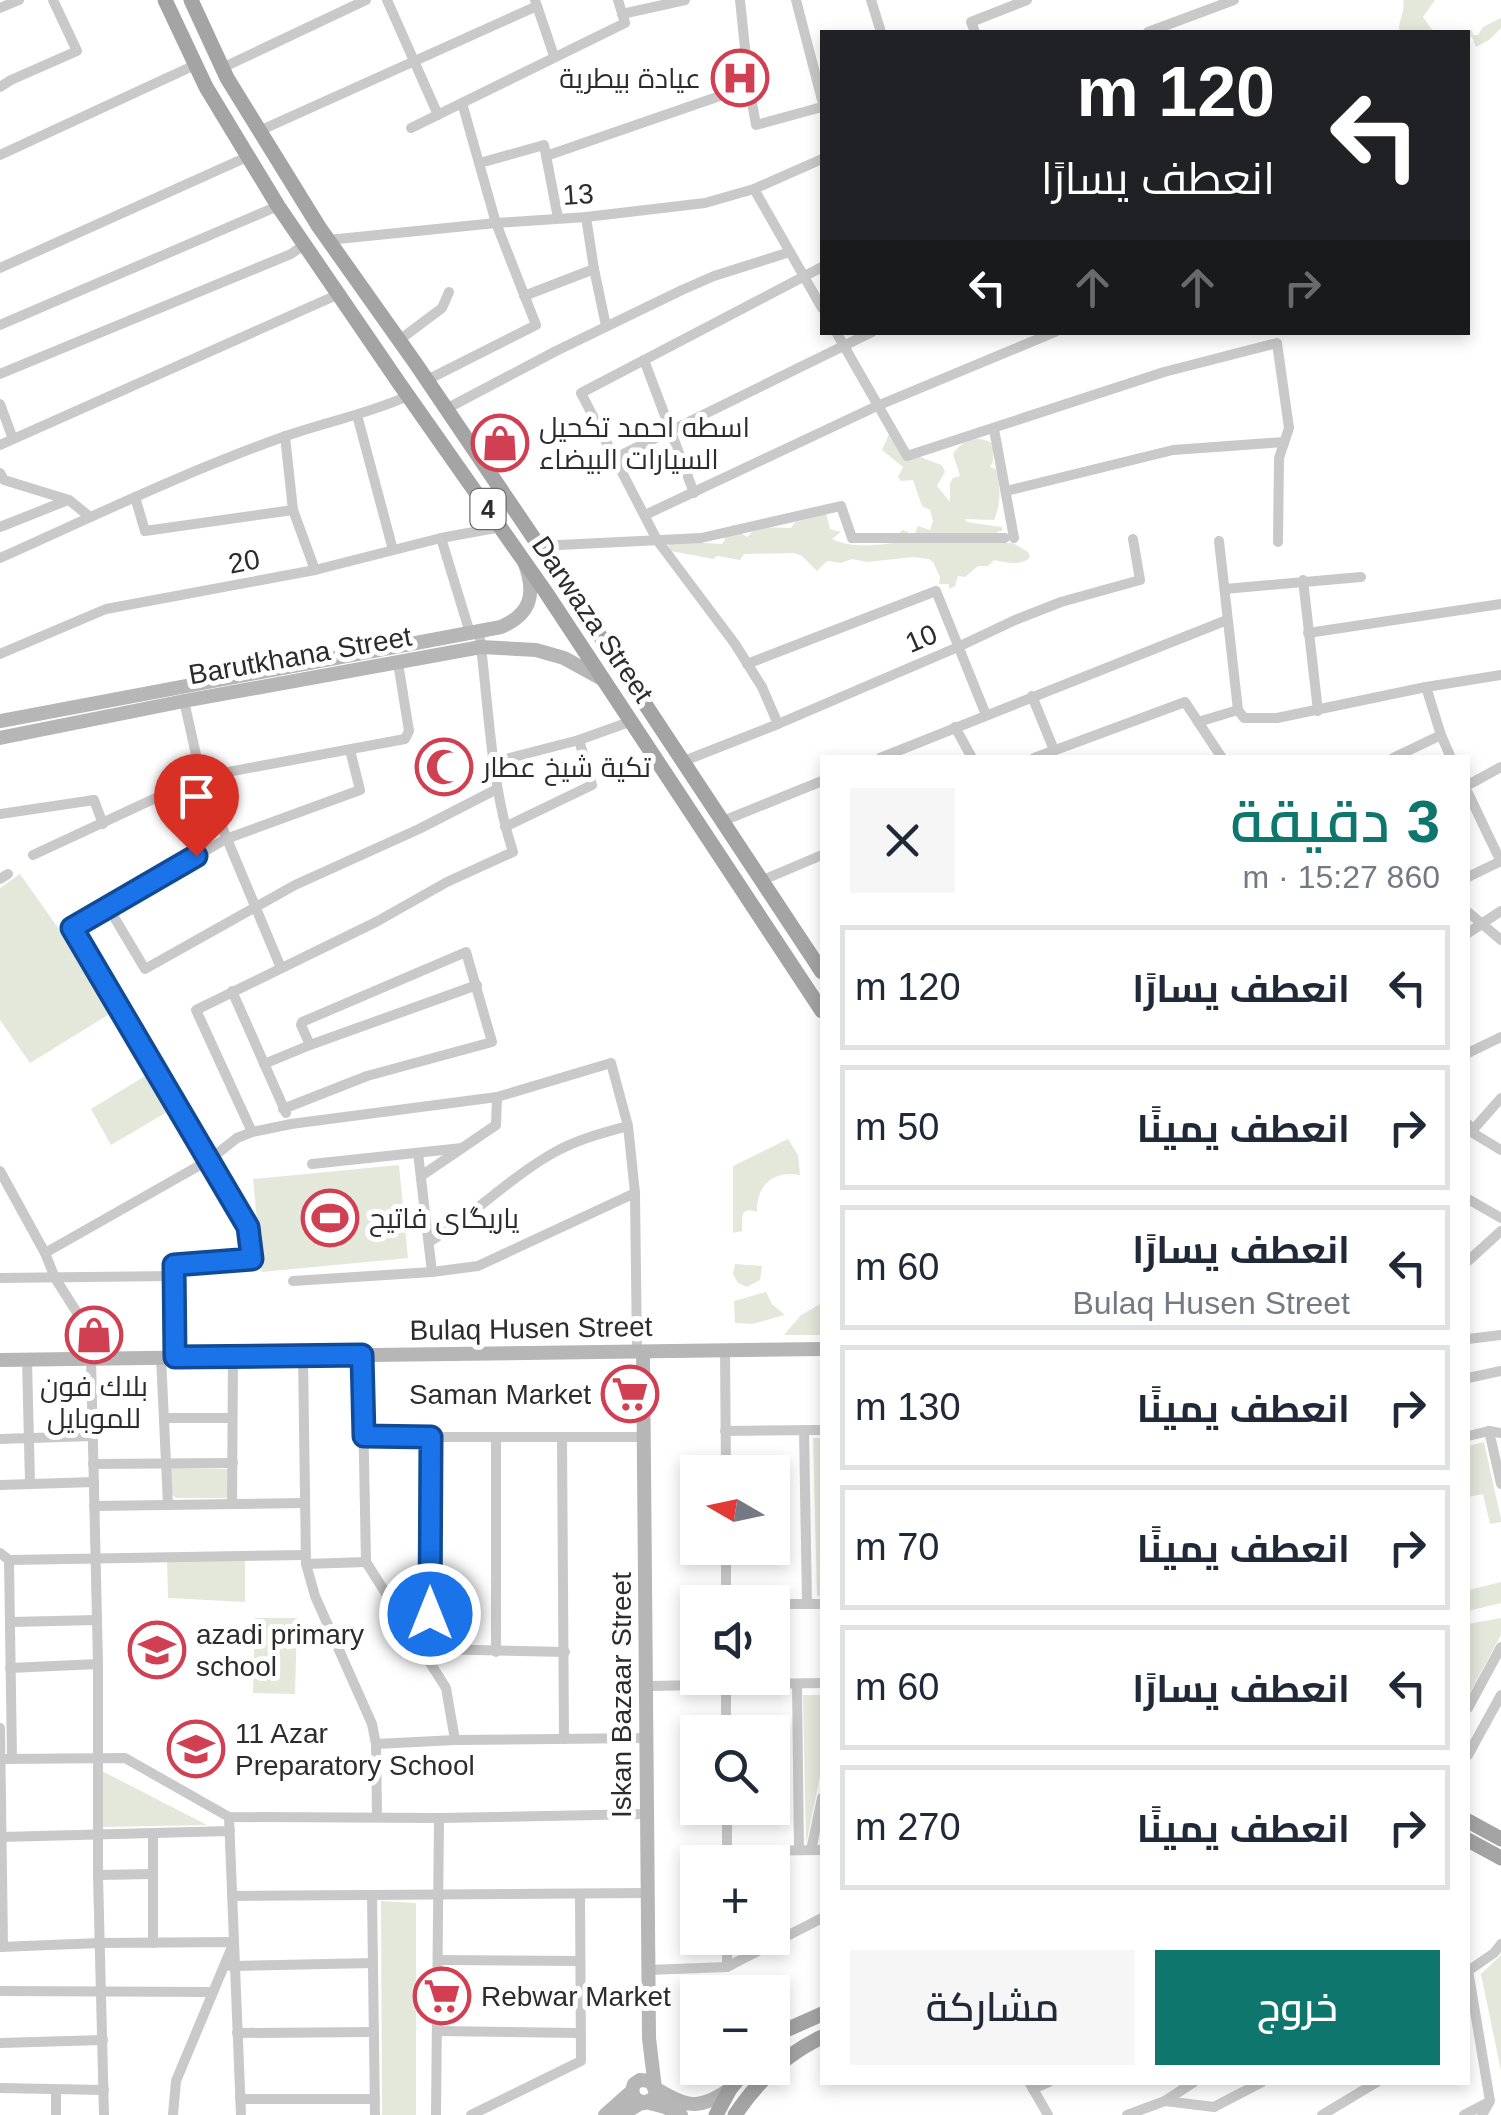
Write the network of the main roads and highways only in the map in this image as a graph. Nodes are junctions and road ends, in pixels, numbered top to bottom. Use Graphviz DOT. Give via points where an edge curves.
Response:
graph roads {
  1 [pos="165,0"];
  2 [pos="191,0"];
  3 [pos="714,806"];
  4 [pos="696,818"];
  5 [pos="817,953"];
  6 [pos="820,1009"];
  7 [pos="1470,1821"];
  8 [pos="1501,1839"];
  9 [pos="1470,1841"];
  10 [pos="1501,1858"];
  11 [pos="820,2015"];
  12 [pos="790,2028"];
  13 [pos="820,2039"];
  14 [pos="733,2085"];
  15 [pos="716,2115"];
  16 [pos="735,2115"];
  1 -- 4 [label="main road, Darwaza Street / 4" via="278,206"];
  2 -- 3 [label="main road, Darwaza Street / 4" via="222,68 328,240"];
  3 -- 4 [label="main road"];
  3 -- 5 [label="main road, Darwaza Street / 4"];
  4 -- 6 [label="main road, Darwaza Street / 4"];
  7 -- 8 [label="main road"];
  9 -- 10 [label="main road"];
  11 -- 12 [label="main road"];
  13 -- 16 [label="main road" via="780,2064"];
  14 -- 15 [label="main road"];
}
